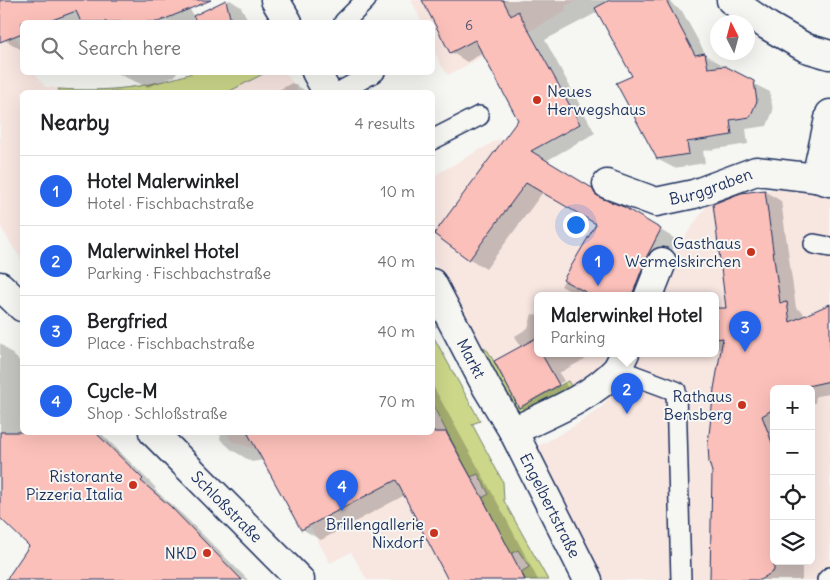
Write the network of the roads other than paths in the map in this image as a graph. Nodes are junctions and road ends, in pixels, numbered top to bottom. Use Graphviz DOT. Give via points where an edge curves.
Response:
graph roads {
  1 [pos="276,0"];
  2 [pos="366,0"];
  3 [pos="731,0"];
  4 [pos="287,20"];
  5 [pos="346,20"];
  6 [pos="830,55"];
  7 [pos="318,75"];
  8 [pos="370,75"];
  9 [pos="326,90"];
  10 [pos="343,90"];
  11 [pos="830,114"];
  12 [pos="479,116"];
  13 [pos="435,138"];
  14 [pos="823,180"];
  15 [pos="607,184"];
  16 [pos="662,262"];
  17 [pos="0,286"];
  18 [pos="435,289"];
  19 [pos="650,292"];
  20 [pos="20,305"];
  21 [pos="621,361"];
  22 [pos="513,431"];
  23 [pos="156,435"];
  24 [pos="830,577"];
  25 [pos="300,580"];
  26 [pos="588,580"];
  27 [pos="681,580"];
  28 [pos="827,580"];
  1 -- 4 [label="street"];
  2 -- 5 [label="lane"];
  3 -- 6 [label="street" via="806,48"];
  7 -- 9 [label="street"];
  8 -- 10 [label="lane"];
  11 -- 14 [label="street, Burggraben"];
  12 -- 13 [label="lane"];
  14 -- 15 [label="street, Burggraben" via="756,171 694,194 656,202"];
  16 -- 19 [label="street"];
  17 -- 20 [label="street"];
  18 -- 22 [label="street, Markt"];
  21 -- 22 [label="street" via="596,387"];
  21 -- 27 [label="lane" via="676,391"];
  22 -- 26 [label="street, Engelbertstraße"];
  23 -- 25 [label="street, Schloßstraße"];
  24 -- 28 [label="lane"];
}
